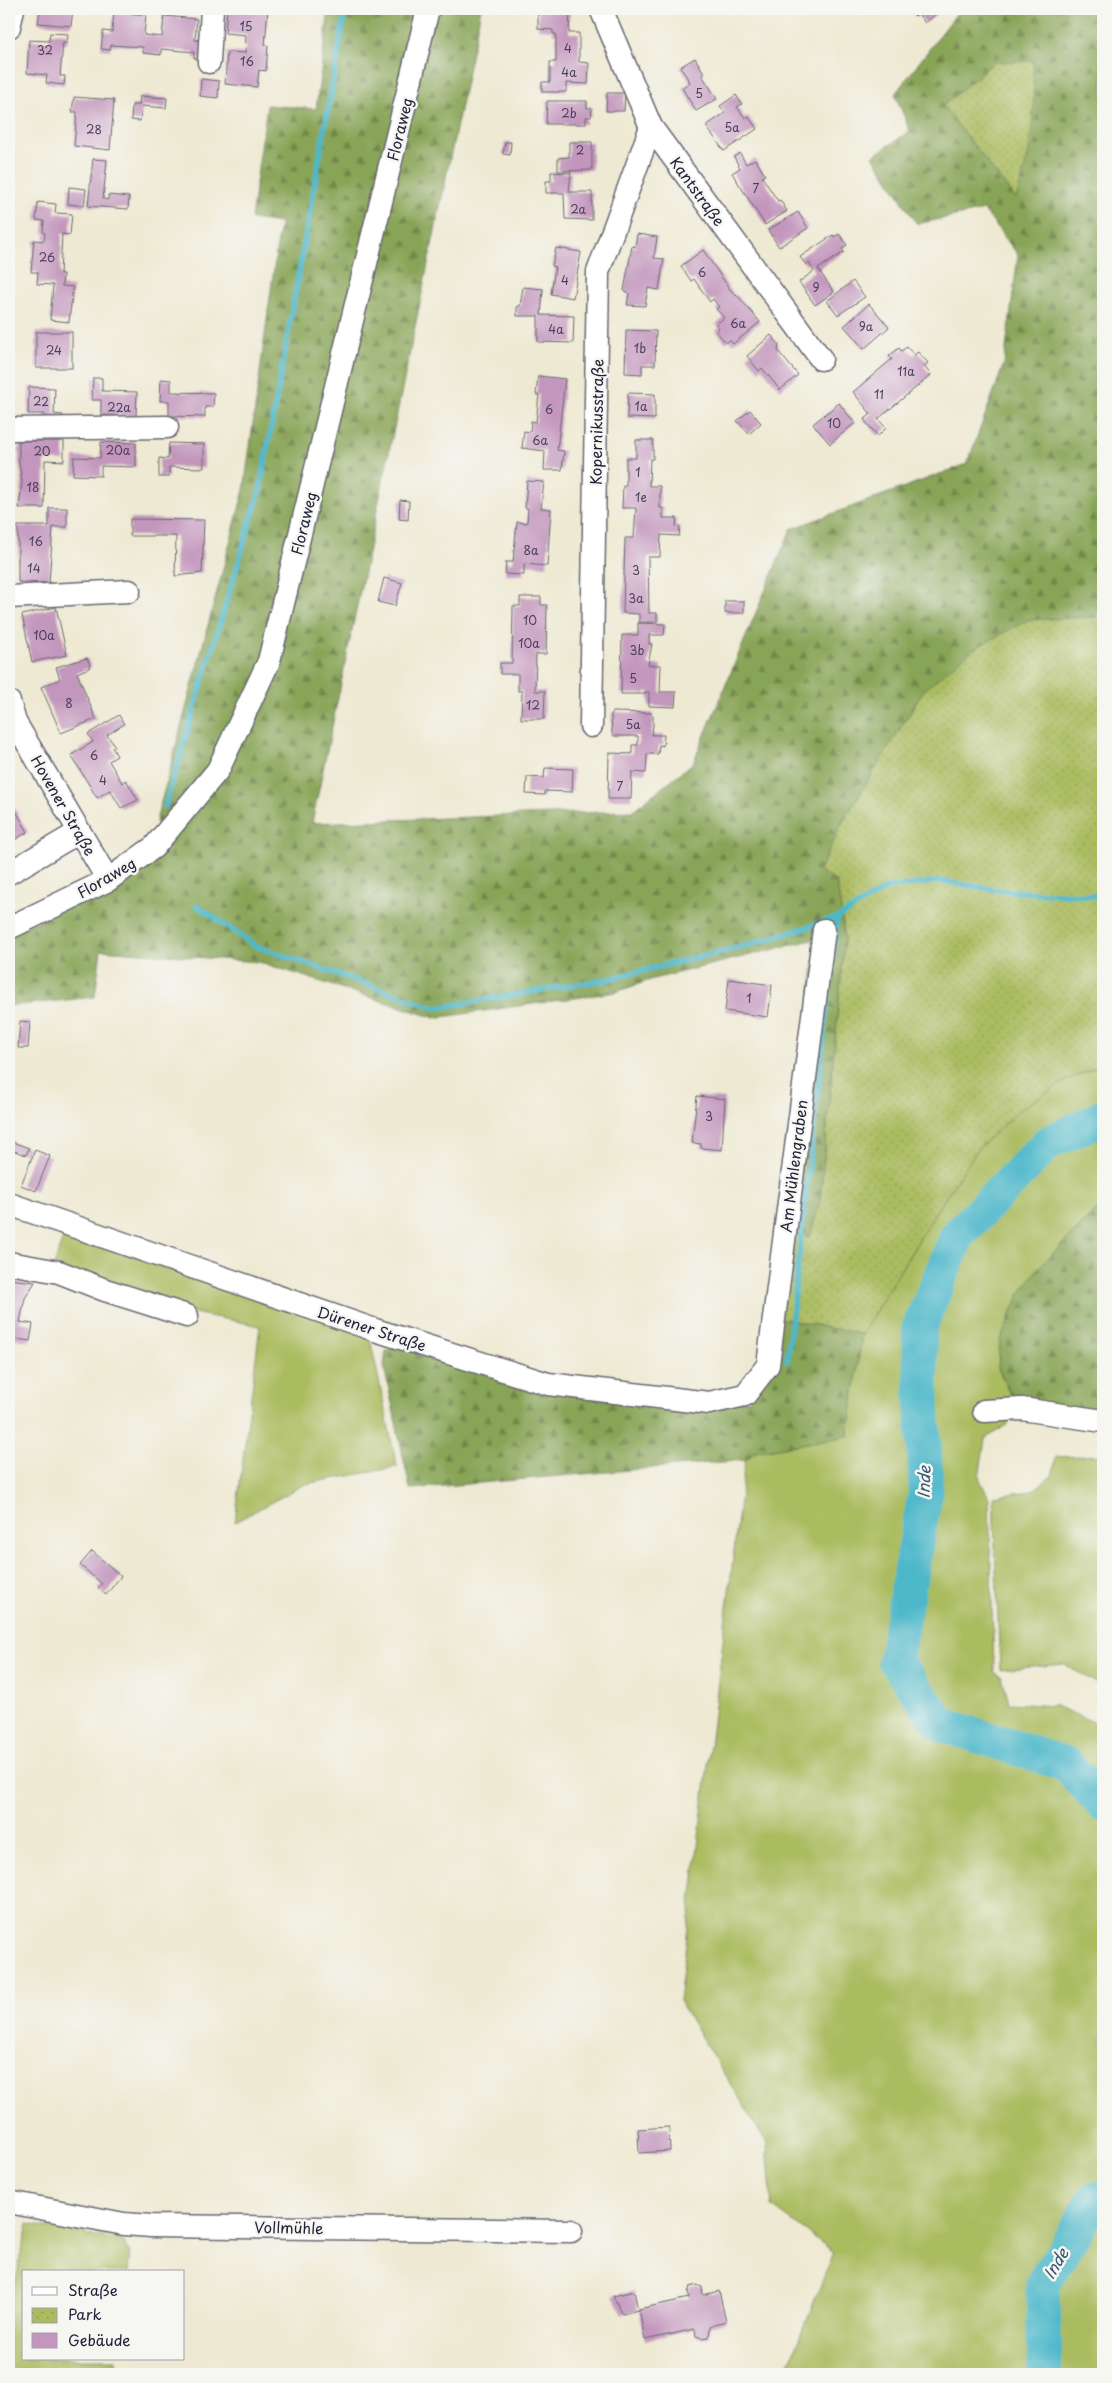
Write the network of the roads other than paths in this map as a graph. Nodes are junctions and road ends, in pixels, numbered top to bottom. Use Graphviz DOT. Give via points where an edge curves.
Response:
graph roads {
  1 [pos="13,9"];
  2 [pos="212,9"];
  3 [pos="428,9"];
  4 [pos="601,9"];
  5 [pos="9,27"];
  6 [pos="209,62"];
  7 [pos="651,127"];
  8 [pos="821,359"];
  9 [pos="167,427"];
  10 [pos="9,429"];
  11 [pos="129,591"];
  12 [pos="9,597"];
  13 [pos="9,702"];
  14 [pos="591,726"];
  15 [pos="79,832"];
  16 [pos="9,873"];
  17 [pos="108,880"];
  18 [pos="9,928"];
  19 [pos="824,930"];
  20 [pos="9,1204"];
  21 [pos="9,1263"];
  22 [pos="187,1316"];
  23 [pos="745,1395"];
  24 [pos="984,1411"];
  25 [pos="1103,1421"];
  26 [pos="9,2202"];
  27 [pos="571,2231"];
  1 -- 5 [label="street"];
  2 -- 6 [label="street"];
  3 -- 17 [label="street, Floraweg" via="269,661 218,770 154,847"];
  4 -- 7 [label="street, Kantstraße"];
  7 -- 8 [label="street, Kantstraße"];
  7 -- 14 [label="street, Kopernikusstraße" via="598,272"];
  9 -- 10 [label="street"];
  11 -- 12 [label="street"];
  13 -- 15 [label="street, Hovener Straße" via="16,722"];
  15 -- 16 [label="street"];
  15 -- 17 [label="street, Hovener Straße"];
  17 -- 18 [label="street, Floraweg"];
  19 -- 23 [label="street, Am Mühlengraben" via="768,1365"];
  20 -- 23 [label="street, Dürener Straße" via="375,1330 548,1384 710,1403"];
  21 -- 22 [label="street" via="59,1272"];
  24 -- 25 [label="street" via="1022,1409"];
  26 -- 27 [label="street, Vollmühle" via="124,2224 151,2226"];
}
